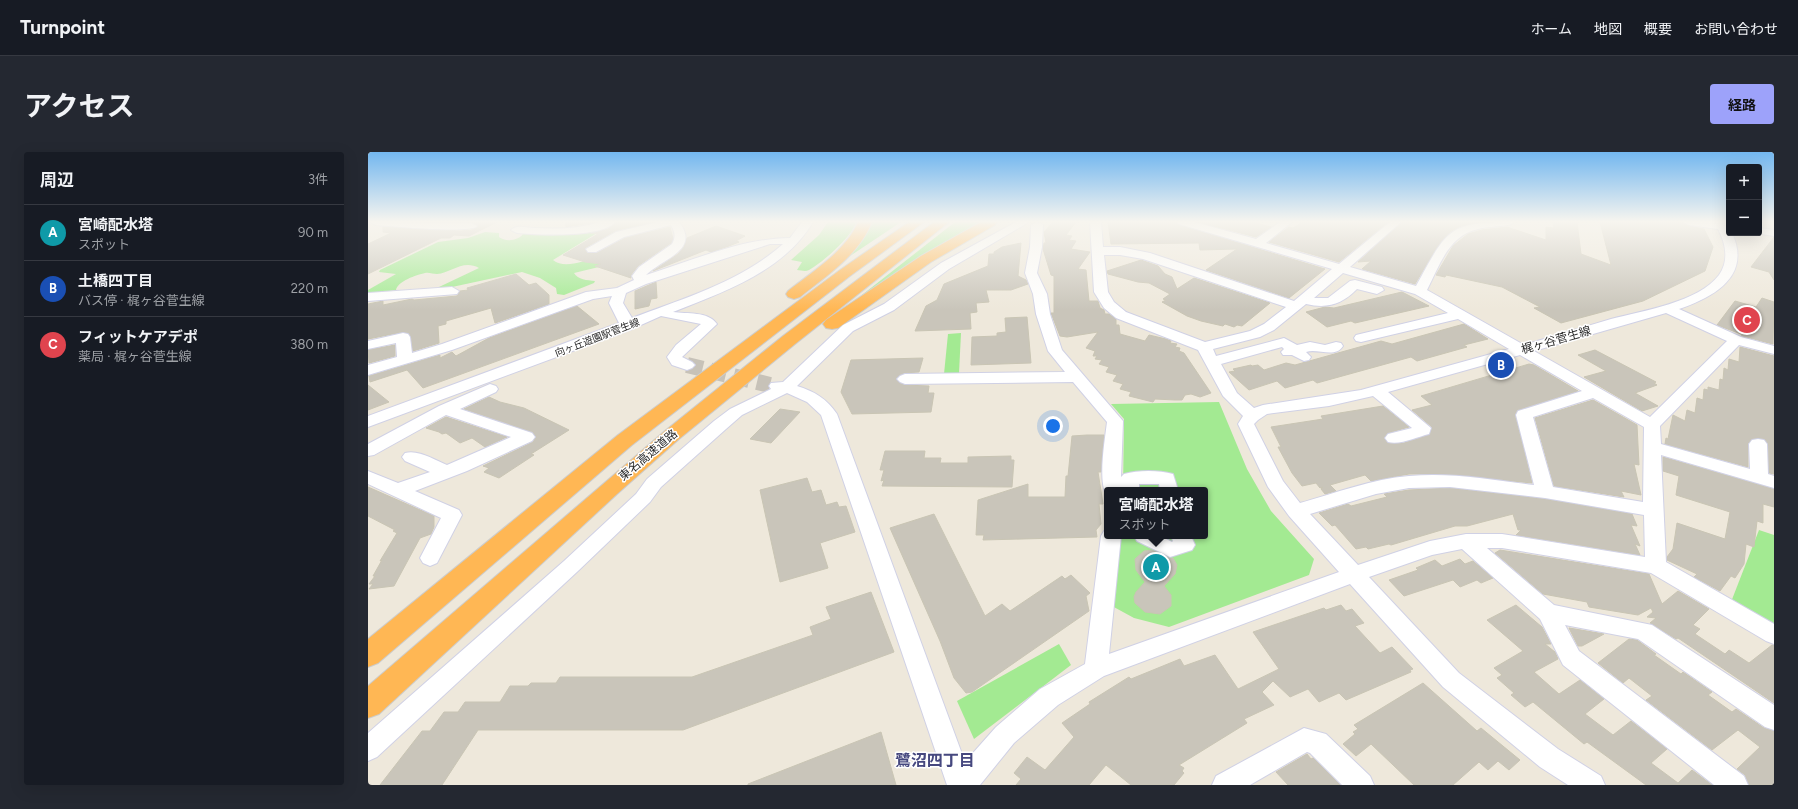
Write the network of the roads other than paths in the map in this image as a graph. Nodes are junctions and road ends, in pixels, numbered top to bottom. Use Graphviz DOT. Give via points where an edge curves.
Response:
graph roads {
  1 [pos="1098,251"];
  2 [pos="670,252"];
  3 [pos="732,252"];
  4 [pos="780,252"];
  5 [pos="843,252"];
  6 [pos="875,252"];
  7 [pos="904,252"];
  8 [pos="939,252"];
  9 [pos="970,252"];
  10 [pos="1035,252"];
  11 [pos="1123,252"];
  12 [pos="1284,252"];
  13 [pos="1361,252"];
  14 [pos="1443,252"];
  15 [pos="1732,252"];
  16 [pos="1342,268"];
  17 [pos="641,281"];
  18 [pos="1376,290"];
  19 [pos="450,291"];
  20 [pos="1420,291"];
  21 [pos="620,292"];
  22 [pos="368,297"];
  23 [pos="1300,303"];
  24 [pos="1666,308"];
  25 [pos="662,312"];
  26 [pos="1460,314"];
  27 [pos="627,326"];
  28 [pos="1361,338"];
  29 [pos="1736,340"];
  30 [pos="368,344"];
  31 [pos="1336,346"];
  32 [pos="1204,347"];
  33 [pos="1522,350"];
  34 [pos="1774,350"];
  35 [pos="544,357"];
  36 [pos="405,358"];
  37 [pos="1213,361"];
  38 [pos="687,365"];
  39 [pos="368,370"];
  40 [pos="1076,377"];
  41 [pos="906,379"];
  42 [pos="778,386"];
  43 [pos="1375,390"];
  44 [pos="1594,392"];
  45 [pos="445,409"];
  46 [pos="1252,416"];
  47 [pos="368,422"];
  48 [pos="1652,425"];
  49 [pos="672,435"];
  50 [pos="1394,438"];
  51 [pos="625,440"];
  52 [pos="1758,444"];
  53 [pos="1652,447"];
  54 [pos="368,451"];
  55 [pos="411,457"];
  56 [pos="462,471"];
  57 [pos="368,477"];
  58 [pos="1766,480"];
  59 [pos="1113,487"];
  60 [pos="1130,487"];
  61 [pos="1168,487"];
  62 [pos="398,490"];
  63 [pos="1545,492"];
  64 [pos="1653,510"];
  65 [pos="1296,511"];
  66 [pos="1111,539"];
  67 [pos="1150,539"];
  68 [pos="1182,539"];
  69 [pos="1466,541"];
  70 [pos="430,558"];
  71 [pos="1656,566"];
  72 [pos="1353,575"];
  73 [pos="1548,613"];
  74 [pos="1774,635"];
  75 [pos="368,655"];
  76 [pos="1096,669"];
  77 [pos="368,705"];
  78 [pos="1774,720"];
  79 [pos="368,749"];
  80 [pos="960,785"];
  81 [pos="963,785"];
  82 [pos="1225,785"];
  83 [pos="1361,785"];
  84 [pos="1592,785"];
  85 [pos="1735,785"];
  1 -- 32 [label="street" via="1101,292 1109,305 1141,323"];
  2 -- 17 [label="street" via="642,270 638,276"];
  3 -- 17 [label="street"];
  4 -- 25 [label="street, 向ヶ丘遊園駅菅生線" via="740,279"];
  5 -- 51 [label="highway"];
  6 -- 51 [label="highway, 東名高速道路"];
  7 -- 49 [label="highway, 東名高速道路"];
  8 -- 49 [label="highway" via="892,281 750,384"];
  9 -- 42 [label="street" via="945,266 889,307 848,328"];
  10 -- 40 [label="street" via="1032,273 1055,351"];
  11 -- 23 [label="street" via="1146,256"];
  12 -- 16 [label="street"];
  13 -- 16 [label="street"];
  14 -- 20 [label="street"];
  15 -- 24 [label="street, 梶ヶ谷菅生線" via="1727,273 1717,285 1700,296"];
  16 -- 20 [label="street"];
  16 -- 23 [label="street"];
  17 -- 21 [label="street"];
  18 -- 23 [label="street" via="1355,284 1342,296 1322,304"];
  19 -- 22 [label="street"];
  20 -- 26 [label="street"];
  21 -- 27 [label="street" via="616,303"];
  21 -- 36 [label="street" via="591,295 447,347"];
  23 -- 32 [label="street" via="1269,327 1255,334"];
  24 -- 29 [label="street"];
  24 -- 33 [label="street, 梶ヶ谷菅生線"];
  25 -- 27 [label="street, 向ヶ丘遊園駅菅生線"];
  25 -- 38 [label="street" via="671,317 698,318 710,324 674,357 678,362"];
  26 -- 28 [label="street"];
  26 -- 33 [label="street"];
  27 -- 35 [label="street, 向ヶ丘遊園駅菅生線"];
  29 -- 34 [label="street"];
  29 -- 48 [label="street"];
  30 -- 36 [label="street" via="403,337"];
  31 -- 37 [label="street" via="1326,349 1310,346 1300,354 1284,342 1266,355"];
  32 -- 37 [label="street"];
  33 -- 43 [label="street, 梶ヶ谷菅生線"];
  33 -- 44 [label="street"];
  35 -- 45 [label="street" via="551,362 548,367"];
  35 -- 47 [label="street, 向ヶ丘遊園駅菅生線"];
  36 -- 39 [label="street"];
  37 -- 46 [label="street" via="1231,396"];
  40 -- 41 [label="street"];
  40 -- 59 [label="street" via="1115,421"];
  42 -- 79 [label="street" via="736,412 654,483 643,498 571,566"];
  42 -- 80 [label="street" via="809,396 821,403 829,414"];
  43 -- 46 [label="street, 梶ヶ谷菅生線" via="1350,397 1263,410"];
  43 -- 50 [label="street" via="1423,428"];
  44 -- 48 [label="street"];
  44 -- 63 [label="street" via="1524,415"];
  45 -- 54 [label="street"];
  45 -- 56 [label="street" via="526,437"];
  46 -- 65 [label="street" via="1246,424 1275,483"];
  48 -- 53 [label="street"];
  49 -- 77 [label="highway, 東名高速道路"];
  51 -- 75 [label="highway, 東名高速道路"];
  52 -- 58 [label="street"];
  53 -- 58 [label="street"];
  53 -- 64 [label="street"];
  55 -- 56 [label="street"];
  56 -- 62 [label="street"];
  57 -- 62 [label="street"];
  60 -- 61 [label="street" via="1130,478 1167,478"];
  62 -- 70 [label="street" via="452,515"];
  63 -- 64 [label="street"];
  63 -- 65 [label="street" via="1450,481 1409,482 1375,488"];
  64 -- 71 [label="street"];
  65 -- 72 [label="street"];
  66 -- 76 [label="street"];
  67 -- 68 [label="street" via="1170,550 1185,545"];
  69 -- 71 [label="street" via="1502,541"];
  69 -- 72 [label="street" via="1430,548"];
  69 -- 73 [label="street"];
  71 -- 74 [label="street"];
  72 -- 76 [label="street"];
  72 -- 84 [label="street" via="1451,680 1549,758"];
  73 -- 78 [label="street" via="1644,631"];
  73 -- 85 [label="street" via="1571,658"];
  76 -- 81 [label="street" via="1049,698 1005,735"];
  82 -- 83 [label="street" via="1304,740 1317,742"];
}
